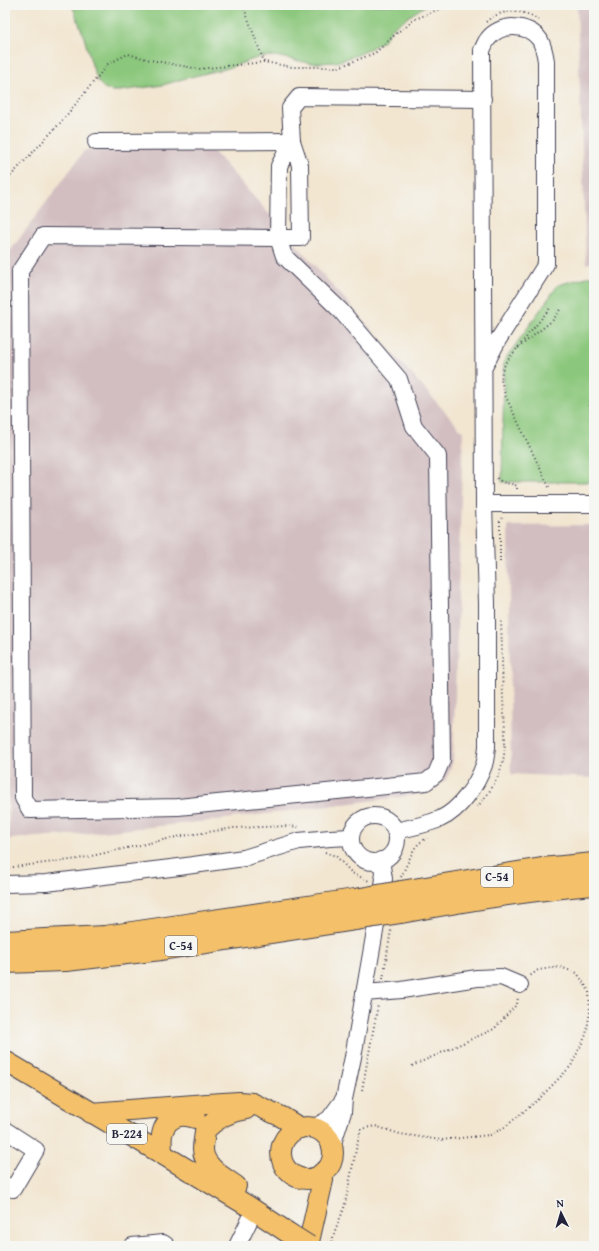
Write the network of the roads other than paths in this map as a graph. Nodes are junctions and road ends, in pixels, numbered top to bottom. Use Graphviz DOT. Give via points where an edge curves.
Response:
graph roads {
  1 [pos="483,99"];
  2 [pos="292,141"];
  3 [pos="96,142"];
  4 [pos="278,238"];
  5 [pos="484,367"];
  6 [pos="484,504"];
  7 [pos="594,504"];
  8 [pos="395,831"];
  9 [pos="351,838"];
  10 [pos="381,860"];
  11 [pos="594,864"];
  12 [pos="5,884"];
  13 [pos="594,884"];
  14 [pos="398,903"];
  15 [pos="356,909"];
  16 [pos="5,942"];
  17 [pos="5,962"];
  18 [pos="520,985"];
  19 [pos="372,993"];
  20 [pos="5,1061"];
  21 [pos="344,1099"];
  22 [pos="269,1110"];
  23 [pos="91,1113"];
  24 [pos="308,1128"];
  25 [pos="5,1130"];
  26 [pos="205,1130"];
  27 [pos="283,1142"];
  28 [pos="332,1146"];
  29 [pos="162,1154"];
  30 [pos="322,1173"];
  31 [pos="302,1178"];
  32 [pos="5,1185"];
  33 [pos="251,1208"];
  34 [pos="316,1210"];
  35 [pos="239,1240"];
  36 [pos="132,1246"];
  37 [pos="167,1246"];
  38 [pos="225,1246"];
  39 [pos="308,1246"];
  1 -- 2 [label="street" via="299,97 290,108"];
  1 -- 5 [label="street"];
  1 -- 5 [label="street" via="482,50 487,40 503,28 510,27 523,28 533,34 539,40 546,61 546,264"];
  2 -- 3 [label="street"];
  2 -- 4 [label="street" via="279,166"];
  2 -- 4 [label="street" via="300,165 301,238"];
  4 -- 4 [label="street" via="43,236 20,271 23,798 30,810 178,807 426,782 436,774 442,760 438,456 414,426 398,379 342,311 284,256"];
  5 -- 6 [label="street"];
  6 -- 7 [label="street"];
  6 -- 8 [label="street" via="488,747 484,765 476,782 456,808 441,818"];
  8 -- 9 [label="street" via="385,819 370,816 357,824 352,830"];
  8 -- 10 [label="street" via="396,845 393,852"];
  9 -- 10 [label="street" via="355,852 360,857 374,862"];
  9 -- 12 [label="street" via="299,841 244,858 179,867 46,883"];
  10 -- 19 [label="street" via="384,879"];
  11 -- 14 [label="highway, C-54 / C-54" via="542,869"];
  13 -- 14 [label="highway, C-54"];
  14 -- 15 [label="highway, C-54 / C-54, bridge"];
  15 -- 16 [label="highway, C-54 / C-54" via="105,937"];
  15 -- 17 [label="highway, C-54 / C-54" via="139,951 66,960"];
  18 -- 19 [label="street" via="501,977 477,978"];
  19 -- 21 [label="street"];
  20 -- 23 [label="main road, B-224"];
  21 -- 24 [label="street" via="329,1119"];
  21 -- 28 [label="street" via="341,1119"];
  22 -- 23 [label="main road" via="252,1103 238,1102"];
  22 -- 24 [label="main road"];
  22 -- 26 [label="main road" via="238,1110 215,1120"];
  22 -- 27 [label="main road"];
  23 -- 29 [label="main road, B-224"];
  24 -- 27 [label="main road" via="293,1131"];
  24 -- 28 [label="main road" via="323,1133"];
  25 -- 32 [label="street" via="36,1150 13,1190"];
  26 -- 29 [label="main road" via="198,1119 189,1115 171,1119 162,1135"];
  26 -- 33 [label="main road" via="203,1150 206,1161 238,1188"];
  27 -- 31 [label="main road" via="281,1158 284,1165 295,1176"];
  28 -- 30 [label="main road" via="331,1161"];
  29 -- 33 [label="main road, B-224"];
  30 -- 31 [label="main road"];
  30 -- 34 [label="main road" via="324,1180"];
  31 -- 34 [label="main road"];
  33 -- 35 [label="street"];
  33 -- 39 [label="main road, B-224, bridge"];
  34 -- 39 [label="main road"];
  35 -- 38 [label="street"];
  36 -- 37 [label="street" via="163,1243"];
}
